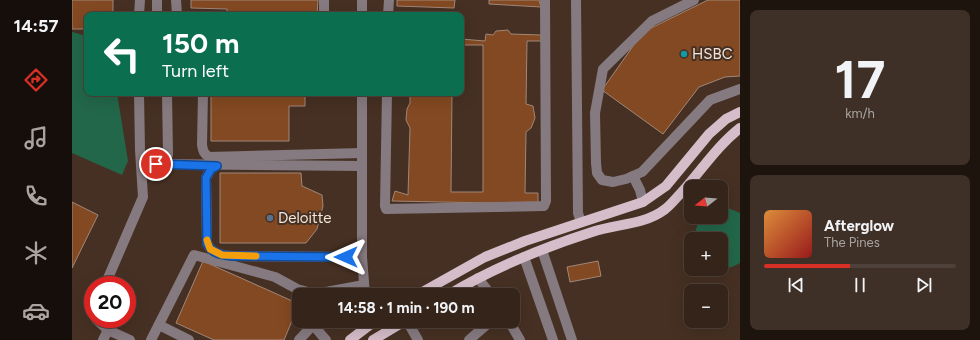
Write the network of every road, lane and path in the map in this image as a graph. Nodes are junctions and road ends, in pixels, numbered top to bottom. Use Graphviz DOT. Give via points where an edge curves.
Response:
graph roads {
  1 [pos="140,0"];
  2 [pos="157,0"];
  3 [pos="176,0"];
  4 [pos="324,0"];
  5 [pos="362,0"];
  6 [pos="389,0"];
  7 [pos="546,0"];
  8 [pos="576,0"];
  9 [pos="694,0"];
  10 [pos="139,12"];
  11 [pos="157,12"];
  12 [pos="177,12"];
  13 [pos="324,12"];
  14 [pos="362,12"];
  15 [pos="388,12"];
  16 [pos="740,89"];
  17 [pos="139,96"];
  18 [pos="167,96"];
  19 [pos="203,96"];
  20 [pos="362,96"];
  21 [pos="387,96"];
  22 [pos="740,112"];
  23 [pos="740,128"];
  24 [pos="362,153"];
  25 [pos="168,155"];
  26 [pos="156,164"];
  27 [pos="217,166"];
  28 [pos="362,166"];
  29 [pos="633,176"];
  30 [pos="644,202"];
  31 [pos="581,222"];
  32 [pos="542,250"];
  33 [pos="362,257"];
  34 [pos="524,257"];
  35 [pos="109,276"];
  36 [pos="478,278"];
  37 [pos="295,288"];
  38 [pos="365,288"];
  39 [pos="430,288"];
  40 [pos="460,288"];
  41 [pos="486,288"];
  42 [pos="159,325"];
  43 [pos="309,328"];
  44 [pos="317,328"];
  45 [pos="363,328"];
  46 [pos="371,328"];
  47 [pos="394,328"];
  48 [pos="410,328"];
  49 [pos="483,328"];
  50 [pos="513,328"];
  51 [pos="108,330"];
  52 [pos="102,340"];
  53 [pos="130,340"];
  54 [pos="151,340"];
  55 [pos="189,340"];
  56 [pos="299,340"];
  57 [pos="326,340"];
  58 [pos="350,340"];
  59 [pos="373,340"];
  60 [pos="418,340"];
  61 [pos="469,340"];
  62 [pos="520,340"];
  63 [pos="553,340"];
  64 [pos="572,340"];
  1 -- 10 [label="street"];
  2 -- 11 [label="street"];
  3 -- 12 [label="street"];
  4 -- 13 [label="street"];
  5 -- 14 [label="street"];
  6 -- 15 [label="street"];
  7 -- 21 [label="street" via="544,206 386,209"];
  8 -- 31 [label="street" via="578,213"];
  9 -- 29 [label="street" via="652,21 603,69 595,113 597,173 602,180 613,182"];
  16 -- 29 [label="street" via="710,100 642,172"];
  17 -- 35 [label="street" via="143,197"];
  18 -- 25 [label="street"];
  19 -- 24 [label="street" via="202,145 203,151 209,157"];
  20 -- 24 [label="street"];
  22 -- 30 [label="main road" via="726,119 709,134 666,186"];
  23 -- 32 [label="main road" via="723,143 665,210 645,220 594,231"];
  24 -- 28 [label="street"];
  26 -- 27 [label="street"];
  27 -- 28 [label="street"];
  27 -- 33 [label="street" via="211,169 206,178 207,243 210,249 222,255 232,256"];
  28 -- 33 [label="street"];
  29 -- 30 [label="street"];
  30 -- 31 [label="main road"];
  31 -- 39 [label="main road" via="485,257"];
  32 -- 34 [label="main road"];
  32 -- 64 [label="street"];
  33 -- 38 [label="street"];
  34 -- 36 [label="main road"];
  34 -- 63 [label="street"];
  36 -- 40 [label="main road"];
  36 -- 41 [label="street"];
  37 -- 42 [label="street" via="275,277 194,255"];
  42 -- 54 [label="street"];
  42 -- 55 [label="street"];
  43 -- 56 [label="street"];
  44 -- 57 [label="street"];
  45 -- 58 [label="main road"];
  46 -- 59 [label="street"];
  47 -- 59 [label="main road"];
  48 -- 60 [label="street"];
  49 -- 61 [label="street"];
  50 -- 62 [label="street"];
  51 -- 52 [label="street"];
  51 -- 53 [label="street"];
}
